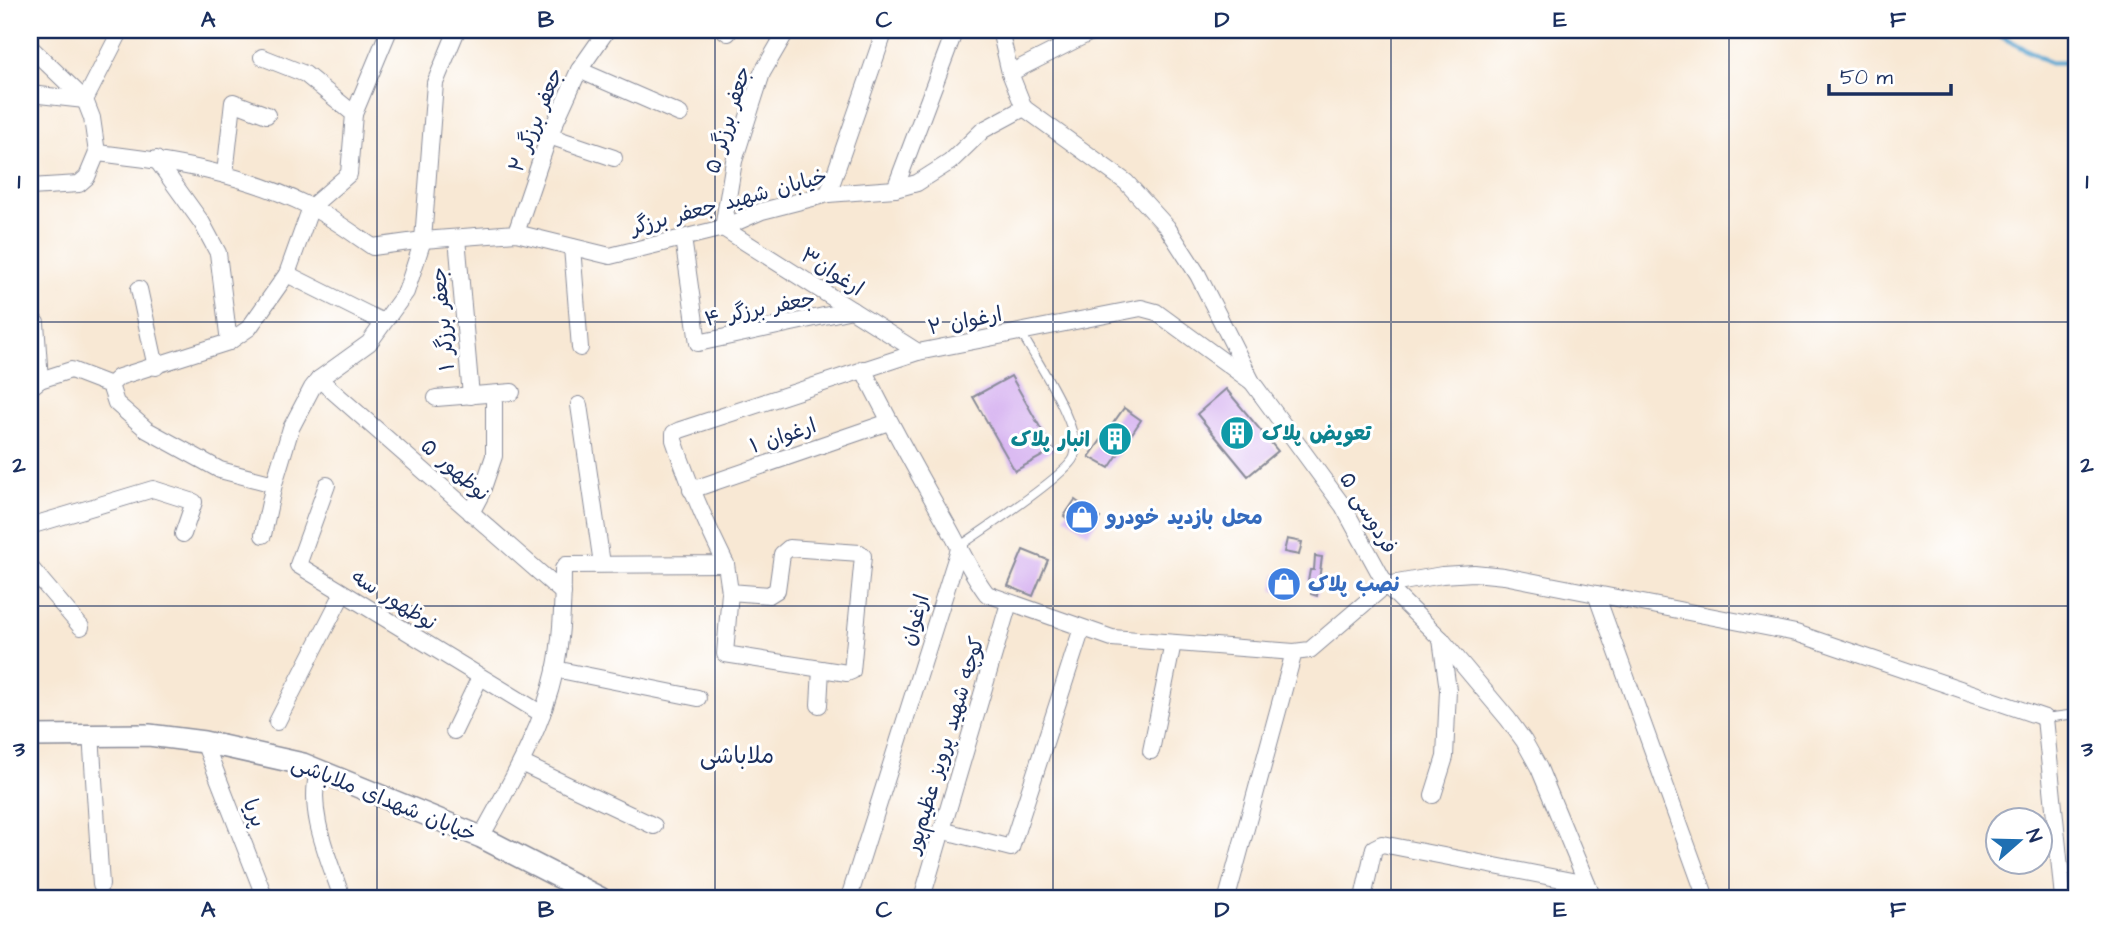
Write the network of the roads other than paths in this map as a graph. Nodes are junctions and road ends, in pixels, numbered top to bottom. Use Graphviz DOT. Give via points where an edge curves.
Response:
graph roads {
  1 [pos="121,30"];
  2 [pos="389,30"];
  3 [pos="457,30"];
  4 [pos="607,30"];
  5 [pos="787,30"];
  6 [pos="885,30"];
  7 [pos="954,30"];
  8 [pos="1000,30"];
  9 [pos="1095,30"];
  10 [pos="30,47"];
  11 [pos="262,57"];
  12 [pos="579,70"];
  13 [pos="1010,73"];
  14 [pos="30,94"];
  15 [pos="85,100"];
  16 [pos="1024,108"];
  17 [pos="354,114"];
  18 [pos="680,114"];
  19 [pos="267,116"];
  20 [pos="549,136"];
  21 [pos="97,153"];
  22 [pos="614,158"];
  23 [pos="156,159"];
  24 [pos="225,174"];
  25 [pos="30,187"];
  26 [pos="895,189"];
  27 [pos="828,194"];
  28 [pos="311,206"];
  29 [pos="723,228"];
  30 [pos="516,233"];
  31 [pos="457,237"];
  32 [pos="683,238"];
  33 [pos="423,240"];
  34 [pos="572,247"];
  35 [pos="287,274"];
  36 [pos="139,289"];
  37 [pos="852,310"];
  38 [pos="30,320"];
  39 [pos="383,322"];
  40 [pos="1020,331"];
  41 [pos="229,342"];
  42 [pos="580,348"];
  43 [pos="918,352"];
  44 [pos="156,367"];
  45 [pos="863,369"];
  46 [pos="319,379"];
  47 [pos="1252,382"];
  48 [pos="35,384"];
  49 [pos="110,385"];
  50 [pos="512,393"];
  51 [pos="494,395"];
  52 [pos="471,396"];
  53 [pos="436,398"];
  54 [pos="579,405"];
  55 [pos="889,422"];
  56 [pos="274,484"];
  57 [pos="327,485"];
  58 [pos="691,489"];
  59 [pos="471,513"];
  60 [pos="30,526"];
  61 [pos="183,534"];
  62 [pos="263,536"];
  63 [pos="960,546"];
  64 [pos="602,564"];
  65 [pos="726,564"];
  66 [pos="30,567"];
  67 [pos="1386,585"];
  68 [pos="730,592"];
  69 [pos="343,593"];
  70 [pos="563,593"];
  71 [pos="1596,594"];
  72 [pos="1009,603"];
  73 [pos="81,627"];
  74 [pos="1082,628"];
  75 [pos="1441,639"];
  76 [pos="1173,642"];
  77 [pos="1294,652"];
  78 [pos="555,669"];
  79 [pos="821,669"];
  80 [pos="480,677"];
  81 [pos="698,698"];
  82 [pos="819,705"];
  83 [pos="542,713"];
  84 [pos="2076,714"];
  85 [pos="2045,718"];
  86 [pos="277,722"];
  87 [pos="454,731"];
  88 [pos="91,734"];
  89 [pos="30,736"];
  90 [pos="204,742"];
  91 [pos="1151,751"];
  92 [pos="521,763"];
  93 [pos="318,771"];
  94 [pos="1433,794"];
  95 [pos="654,826"];
  96 [pos="941,830"];
  97 [pos="481,837"];
  98 [pos="101,885"];
  99 [pos="1590,891"];
  100 [pos="265,898"];
  101 [pos="342,898"];
  102 [pos="600,898"];
  103 [pos="849,898"];
  104 [pos="922,898"];
  105 [pos="1227,898"];
  106 [pos="1363,898"];
  107 [pos="1706,898"];
  108 [pos="2063,898"];
  1 -- 15 [label="street"];
  2 -- 17 [label="street"];
  3 -- 33 [label="street" via="435,83"];
  4 -- 12 [label="street, جعفر برزگر ۲"];
  5 -- 29 [label="street, جعفر برزگر ۵" via="762,73 734,161"];
  6 -- 27 [label="street"];
  7 -- 26 [label="street"];
  8 -- 13 [label="street"];
  9 -- 13 [label="street"];
  10 -- 15 [label="street"];
  11 -- 17 [label="street" via="305,74"];
  12 -- 18 [label="street"];
  12 -- 20 [label="street, جعفر برزگر ۲"];
  13 -- 16 [label="street"];
  14 -- 15 [label="street"];
  15 -- 21 [label="street"];
  16 -- 26 [label="street, خیابان شهید جعفر برزگر" via="983,130 950,162 917,183"];
  16 -- 47 [label="street, فردوسی ۵" via="1126,182 1167,227 1198,275"];
  17 -- 28 [label="street" via="349,174"];
  19 -- 24 [label="street" via="233,102"];
  20 -- 22 [label="street"];
  20 -- 30 [label="street, جعفر برزگر ۲"];
  21 -- 23 [label="street, خیابان شهید جعفر برزگر"];
  21 -- 25 [label="street" via="88,177 79,184"];
  23 -- 24 [label="street, خیابان شهید جعفر برزگر"];
  23 -- 41 [label="street" via="218,253"];
  24 -- 28 [label="street, خیابان شهید جعفر برزگر"];
  26 -- 27 [label="street, خیابان شهید جعفر برزگر"];
  27 -- 29 [label="street, خیابان شهید جعفر برزگر" via="762,211"];
  28 -- 33 [label="street, خیابان شهید جعفر برزگر" via="373,247"];
  28 -- 35 [label="street"];
  29 -- 32 [label="street, خیابان شهید جعفر برزگر"];
  29 -- 37 [label="street, ارغوان۳"];
  30 -- 31 [label="street, خیابان شهید جعفر برزگر"];
  30 -- 34 [label="street, خیابان شهید جعفر برزگر"];
  31 -- 33 [label="street, خیابان شهید جعفر برزگر"];
  31 -- 52 [label="street, جعفر برزگر ۱"];
  32 -- 34 [label="street, خیابان شهید جعفر برزگر" via="610,256"];
  32 -- 37 [label="street, جعفر برزگر ۴" via="698,343"];
  33 -- 39 [label="street" via="406,292"];
  34 -- 42 [label="street"];
  35 -- 39 [label="street"];
  35 -- 41 [label="street" via="249,328"];
  36 -- 44 [label="street"];
  37 -- 43 [label="street, ارغوان۳"];
  38 -- 48 [label="street" via="36,323"];
  39 -- 46 [label="street" via="369,343"];
  40 -- 43 [label="street, ارغوان ۲"];
  40 -- 47 [label="street, ارغوان ۲" via="1141,308 1156,312"];
  40 -- 63 [label="lane" via="1066,414 1076,438 1074,458 1060,475"];
  41 -- 44 [label="street"];
  43 -- 45 [label="street, ارغوان ۲"];
  44 -- 49 [label="street" via="119,377"];
  45 -- 55 [label="street"];
  45 -- 58 [label="street, ارغوان ۲" via="674,433"];
  46 -- 56 [label="street" via="291,428"];
  46 -- 59 [label="street, نوظهور ۵"];
  47 -- 67 [label="street, فردوسی ۵" via="1343,506"];
  48 -- 49 [label="street" via="71,370"];
  49 -- 56 [label="street" via="116,403 147,430 220,470"];
  50 -- 51 [label="street"];
  51 -- 52 [label="street"];
  51 -- 59 [label="street" via="494,456"];
  52 -- 53 [label="street"];
  54 -- 64 [label="street"];
  55 -- 58 [label="street, ارغوان ۱"];
  55 -- 63 [label="street"];
  56 -- 62 [label="street"];
  57 -- 69 [label="street, نوظهور سه" via="298,565"];
  58 -- 65 [label="street"];
  59 -- 70 [label="street, نوظهور ۵"];
  60 -- 61 [label="street" via="153,489 194,502"];
  63 -- 72 [label="street" via="987,594"];
  63 -- 103 [label="street, ارغوان"];
  64 -- 65 [label="street"];
  64 -- 70 [label="street" via="566,565"];
  65 -- 68 [label="street"];
  66 -- 73 [label="street"];
  67 -- 71 [label="street" via="1474,573"];
  67 -- 75 [label="street, فردوسی ۵"];
  67 -- 77 [label="street" via="1310,650"];
  68 -- 79 [label="street" via="725,654"];
  68 -- 79 [label="street" via="774,593 782,554 789,548 860,553 852,671"];
  69 -- 80 [label="street, نوظهور سه"];
  69 -- 86 [label="street"];
  70 -- 78 [label="street"];
  71 -- 85 [label="street" via="1796,633"];
  71 -- 107 [label="street"];
  72 -- 74 [label="street"];
  72 -- 96 [label="street, کوچه شهید پرویز عظیم‌پور"];
  74 -- 76 [label="street" via="1112,638"];
  74 -- 96 [label="street" via="1011,848"];
  75 -- 94 [label="street" via="1448,690 1445,757"];
  75 -- 99 [label="street, فردوسی ۵" via="1529,750"];
  76 -- 77 [label="street"];
  76 -- 91 [label="street"];
  77 -- 105 [label="street"];
  78 -- 81 [label="street"];
  78 -- 83 [label="street"];
  79 -- 82 [label="street"];
  80 -- 83 [label="street, نوظهور سه"];
  80 -- 87 [label="street"];
  83 -- 92 [label="street"];
  84 -- 85 [label="lane"];
  85 -- 108 [label="street"];
  88 -- 89 [label="street, خیابان شهدای ملاباشی"];
  88 -- 90 [label="street, خیابان شهدای ملاباشی"];
  88 -- 98 [label="street"];
  90 -- 93 [label="street, خیابان شهدای ملاباشی"];
  90 -- 100 [label="street, پریا"];
  92 -- 95 [label="street"];
  92 -- 97 [label="street"];
  93 -- 97 [label="street, خیابان شهدای ملاباشی"];
  93 -- 101 [label="street" via="315,807"];
  96 -- 104 [label="street, کوچه شهید پرویز عظیم‌پور"];
  97 -- 102 [label="street, خیابان شهدای ملاباشی"];
  99 -- 106 [label="street" via="1382,844 1374,848"];
}
